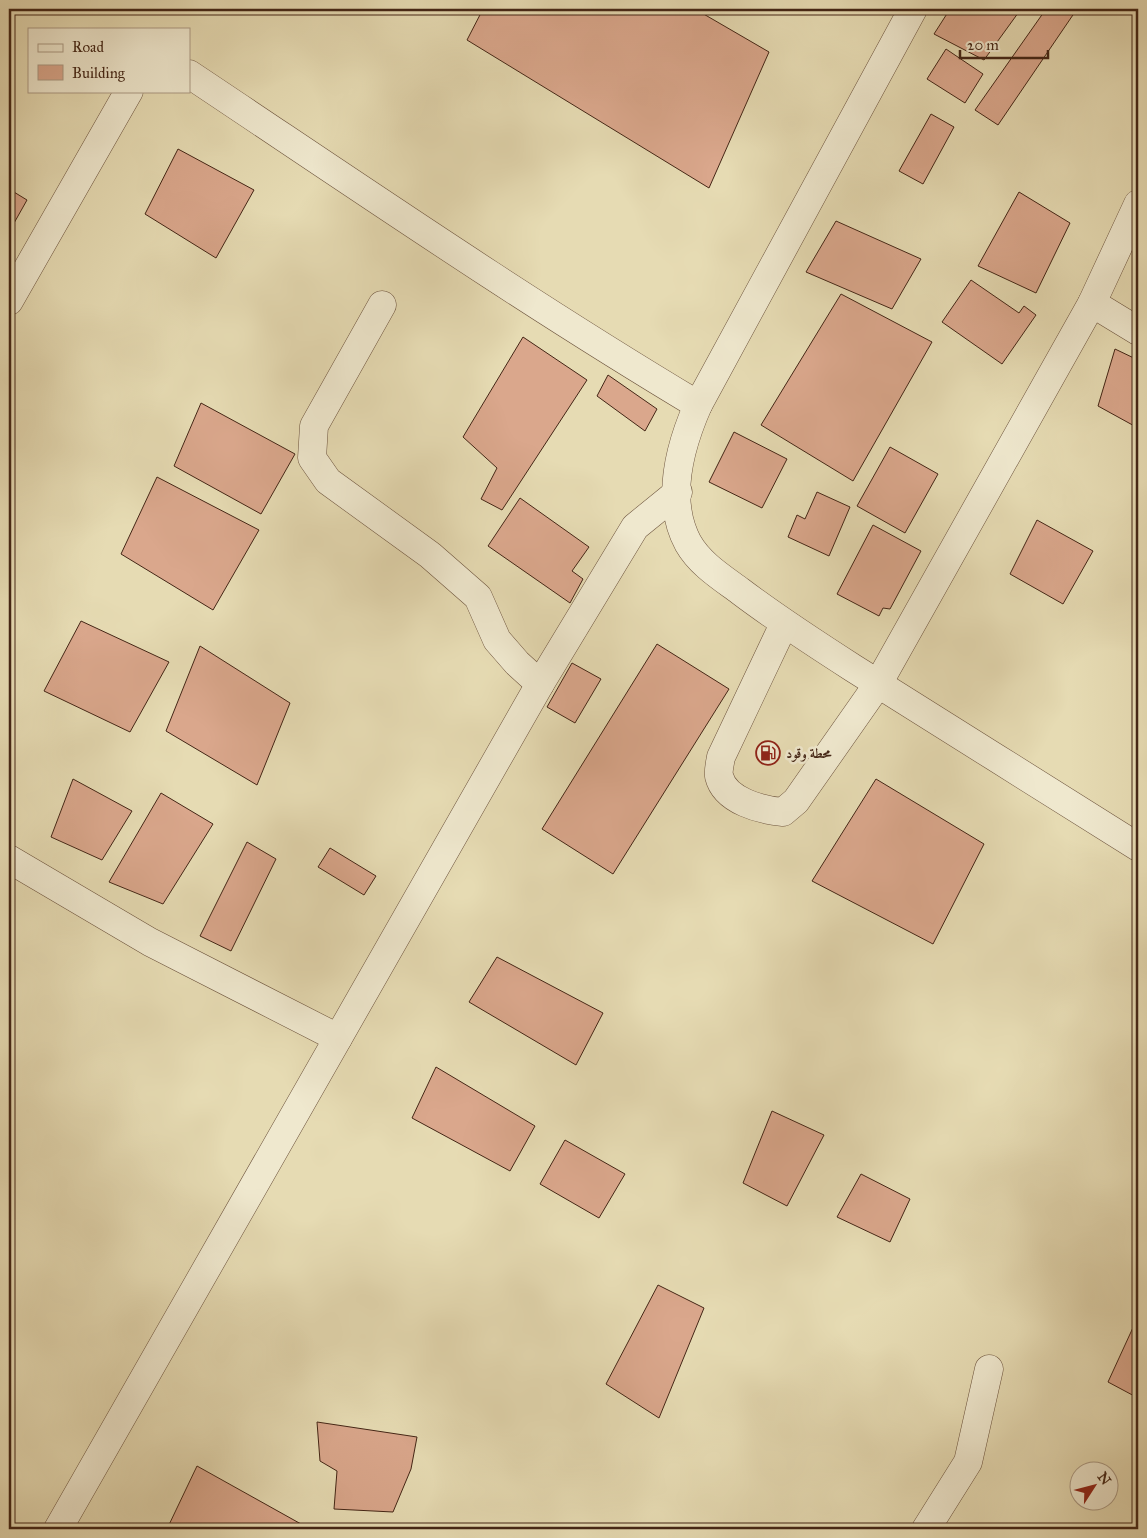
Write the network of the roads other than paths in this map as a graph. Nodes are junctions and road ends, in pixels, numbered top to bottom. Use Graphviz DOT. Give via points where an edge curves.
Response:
graph roads {
  1 [pos="913,9"];
  2 [pos="190,75"];
  3 [pos="128,92"];
  4 [pos="1138,204"];
  5 [pos="9,301"];
  6 [pos="1092,303"];
  7 [pos="382,305"];
  8 [pos="1138,331"];
  9 [pos="698,404"];
  10 [pos="678,492"];
  11 [pos="784,624"];
  12 [pos="540,684"];
  13 [pos="878,684"];
  14 [pos="1138,847"];
  15 [pos="9,859"];
  16 [pos="338,1038"];
  17 [pos="989,1369"];
  18 [pos="58,1529"];
  19 [pos="926,1529"];
  1 -- 9 [label="street"];
  2 -- 9 [label="street" via="403,216"];
  3 -- 5 [label="street"];
  4 -- 6 [label="street"];
  6 -- 8 [label="street"];
  6 -- 13 [label="street"];
  7 -- 12 [label="street" via="314,426 312,458 328,481 430,555 478,597 497,640"];
  9 -- 10 [label="street" via="679,458"];
  10 -- 11 [label="street" via="677,516 688,543 703,563"];
  10 -- 12 [label="street" via="635,527"];
  11 -- 13 [label="street"];
  11 -- 13 [label="street" via="721,757 719,776 727,793 763,810 783,812 796,800"];
  12 -- 16 [label="street"];
  13 -- 14 [label="street"];
  15 -- 16 [label="street" via="150,942"];
  16 -- 18 [label="street"];
  17 -- 19 [label="street" via="968,1462"];
}
